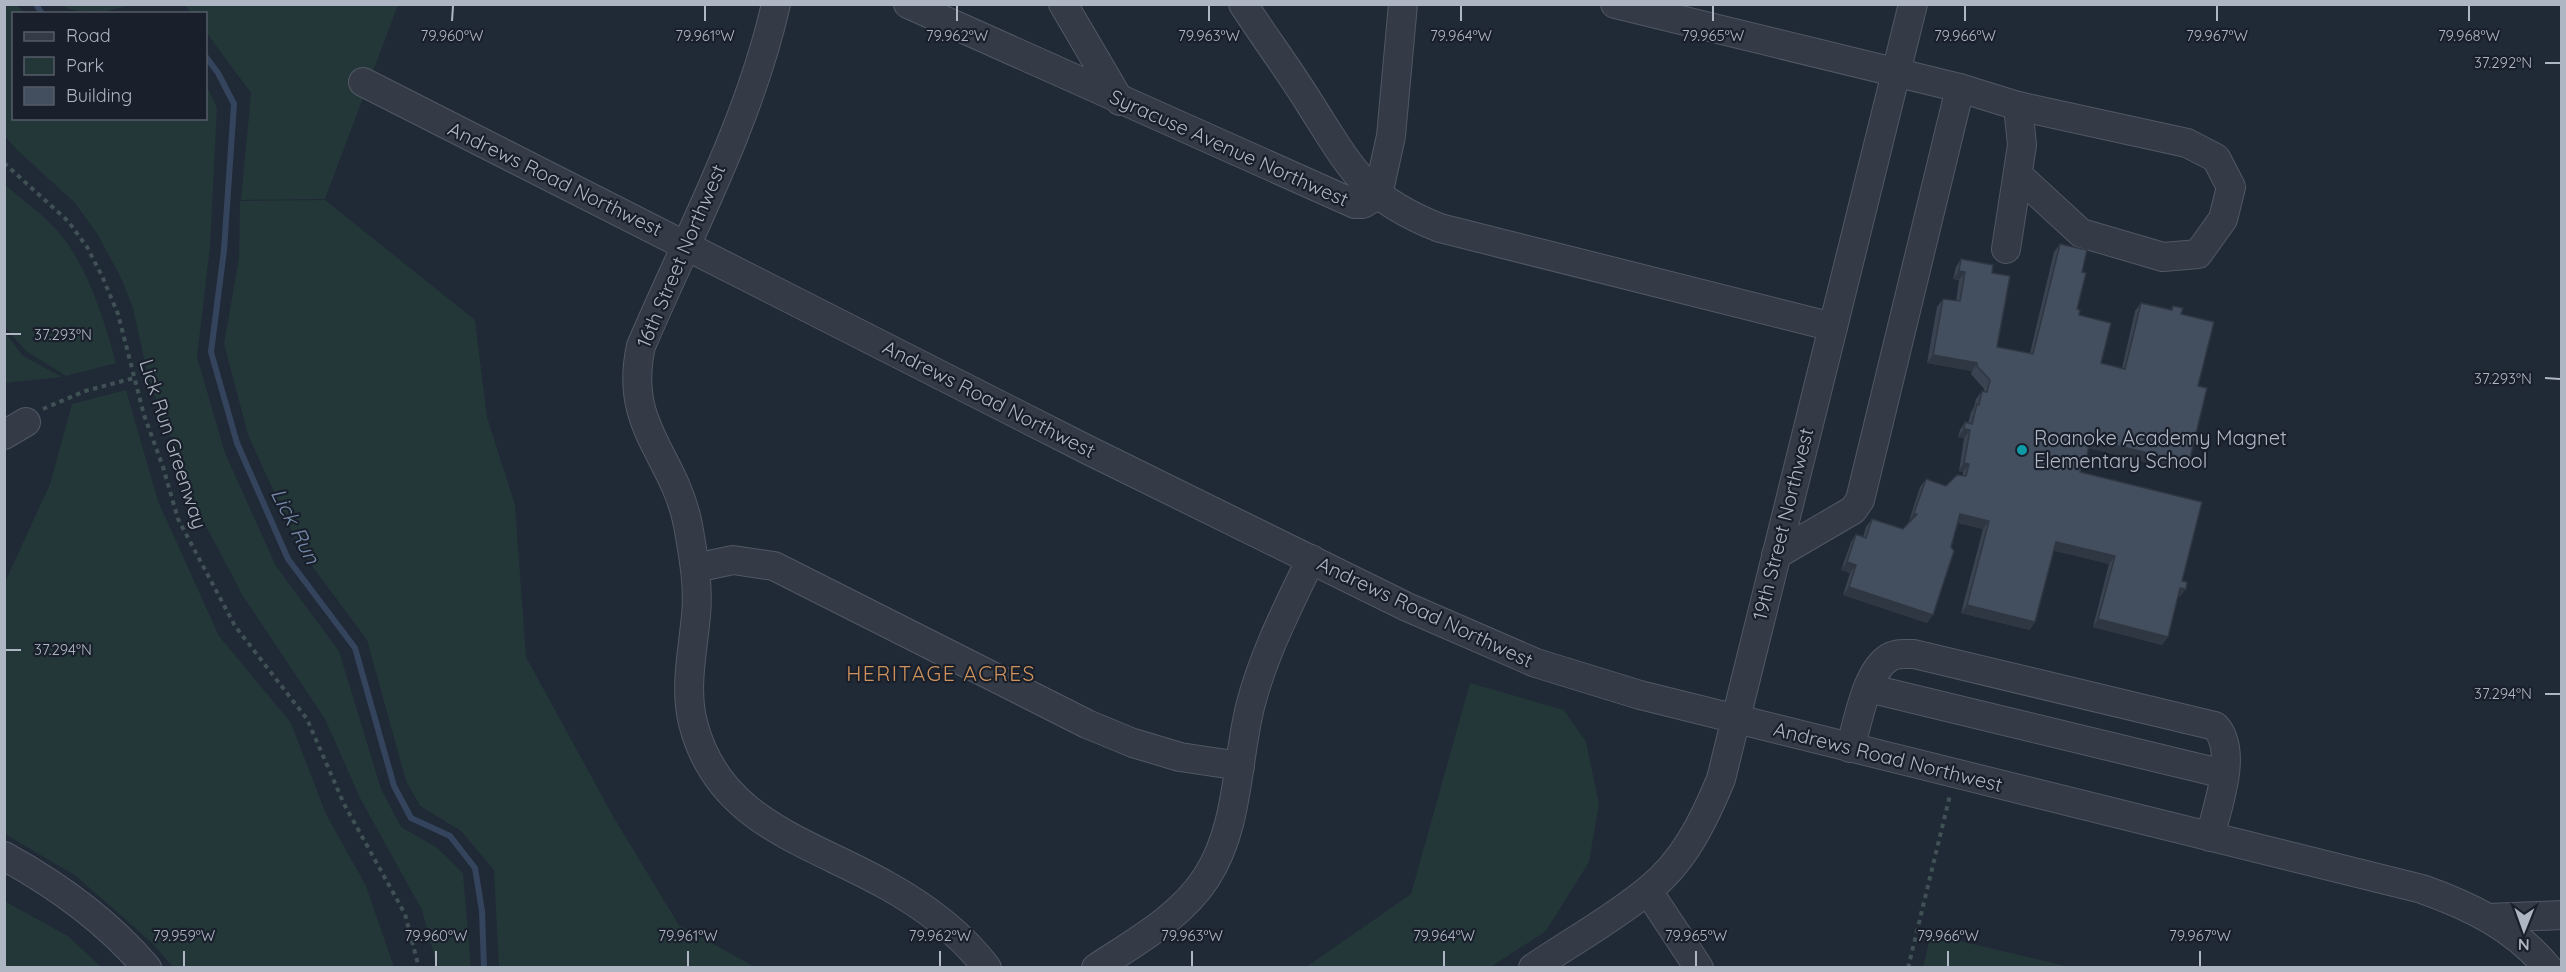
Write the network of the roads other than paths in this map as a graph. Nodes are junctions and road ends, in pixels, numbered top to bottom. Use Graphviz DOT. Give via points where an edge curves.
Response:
graph roads {
  1 [pos="776,4"];
  2 [pos="908,4"];
  3 [pos="1063,4"];
  4 [pos="1243,4"];
  5 [pos="1403,4"];
  6 [pos="1615,4"];
  7 [pos="1913,4"];
  8 [pos="1895,74"];
  9 [pos="363,82"];
  10 [pos="1960,88"];
  11 [pos="1120,100"];
  12 [pos="2018,105"];
  13 [pos="2018,175"];
  14 [pos="1378,195"];
  15 [pos="685,244"];
  16 [pos="2006,249"];
  17 [pos="1833,327"];
  18 [pos="1776,555"];
  19 [pos="1311,559"];
  20 [pos="695,568"];
  21 [pos="1868,688"];
  22 [pos="1736,719"];
  23 [pos="1850,748"];
  24 [pos="1240,766"];
  25 [pos="2224,774"];
  26 [pos="2210,837"];
  27 [pos="4,856"];
  28 [pos="1648,891"];
  29 [pos="2562,915"];
  30 [pos="2489,918"];
  31 [pos="147,968"];
  32 [pos="987,968"];
  33 [pos="1096,968"];
  34 [pos="1533,968"];
  35 [pos="1698,968"];
  36 [pos="2548,968"];
  1 -- 15 [label="street, 16th Street Northwest" via="759,70"];
  2 -- 11 [label="street, Syracuse Avenue Northwest"];
  3 -- 11 [label="street"];
  4 -- 14 [label="street" via="1342,157"];
  5 -- 14 [label="street" via="1391,136"];
  6 -- 8 [label="street"];
  7 -- 8 [label="street, 19th Street Northwest"];
  8 -- 10 [label="street"];
  8 -- 17 [label="street, 19th Street Northwest"];
  9 -- 15 [label="street, Andrews Road Northwest"];
  10 -- 12 [label="street"];
  10 -- 18 [label="street" via="1860,500 1853,510"];
  11 -- 14 [label="street, Syracuse Avenue Northwest" via="1355,204"];
  12 -- 13 [label="street" via="2022,145"];
  12 -- 13 [label="street" via="2187,143 2216,158 2231,187 2223,219 2198,254 2163,257 2081,233"];
  13 -- 16 [label="street"];
  14 -- 17 [label="street, Syracuse Avenue Northwest" via="1440,228"];
  15 -- 19 [label="street, Andrews Road Northwest"];
  15 -- 20 [label="street, 16th Street Northwest" via="641,345 636,395 641,417 682,506"];
  17 -- 18 [label="street, 19th Street Northwest"];
  18 -- 22 [label="street, 19th Street Northwest"];
  19 -- 22 [label="street, Andrews Road Northwest" via="1536,663"];
  19 -- 24 [label="street" via="1259,674"];
  20 -- 24 [label="street" via="733,560 774,566 1087,724 1180,757"];
  20 -- 32 [label="street, 16th Street Northwest" via="697,613 688,693 700,748 713,773 743,807 771,826 926,909"];
  21 -- 23 [label="street"];
  21 -- 25 [label="street"];
  21 -- 25 [label="street" via="1890,657 1914,654 2203,723 2215,726 2224,739"];
  22 -- 23 [label="street, Andrews Road Northwest"];
  22 -- 28 [label="street, 19th Street Northwest" via="1721,779 1707,813 1689,844"];
  23 -- 26 [label="street, Andrews Road Northwest"];
  24 -- 33 [label="street" via="1228,832 1205,880 1186,903 1154,930"];
  25 -- 26 [label="street"];
  26 -- 30 [label="street, Andrews Road Northwest" via="2421,889"];
  27 -- 31 [label="street" via="92,913"];
  28 -- 34 [label="street, 19th Street Northwest"];
  28 -- 35 [label="street"];
  29 -- 30 [label="street"];
  30 -- 36 [label="street, Andrews Road Northwest" via="2513,934"];
}
